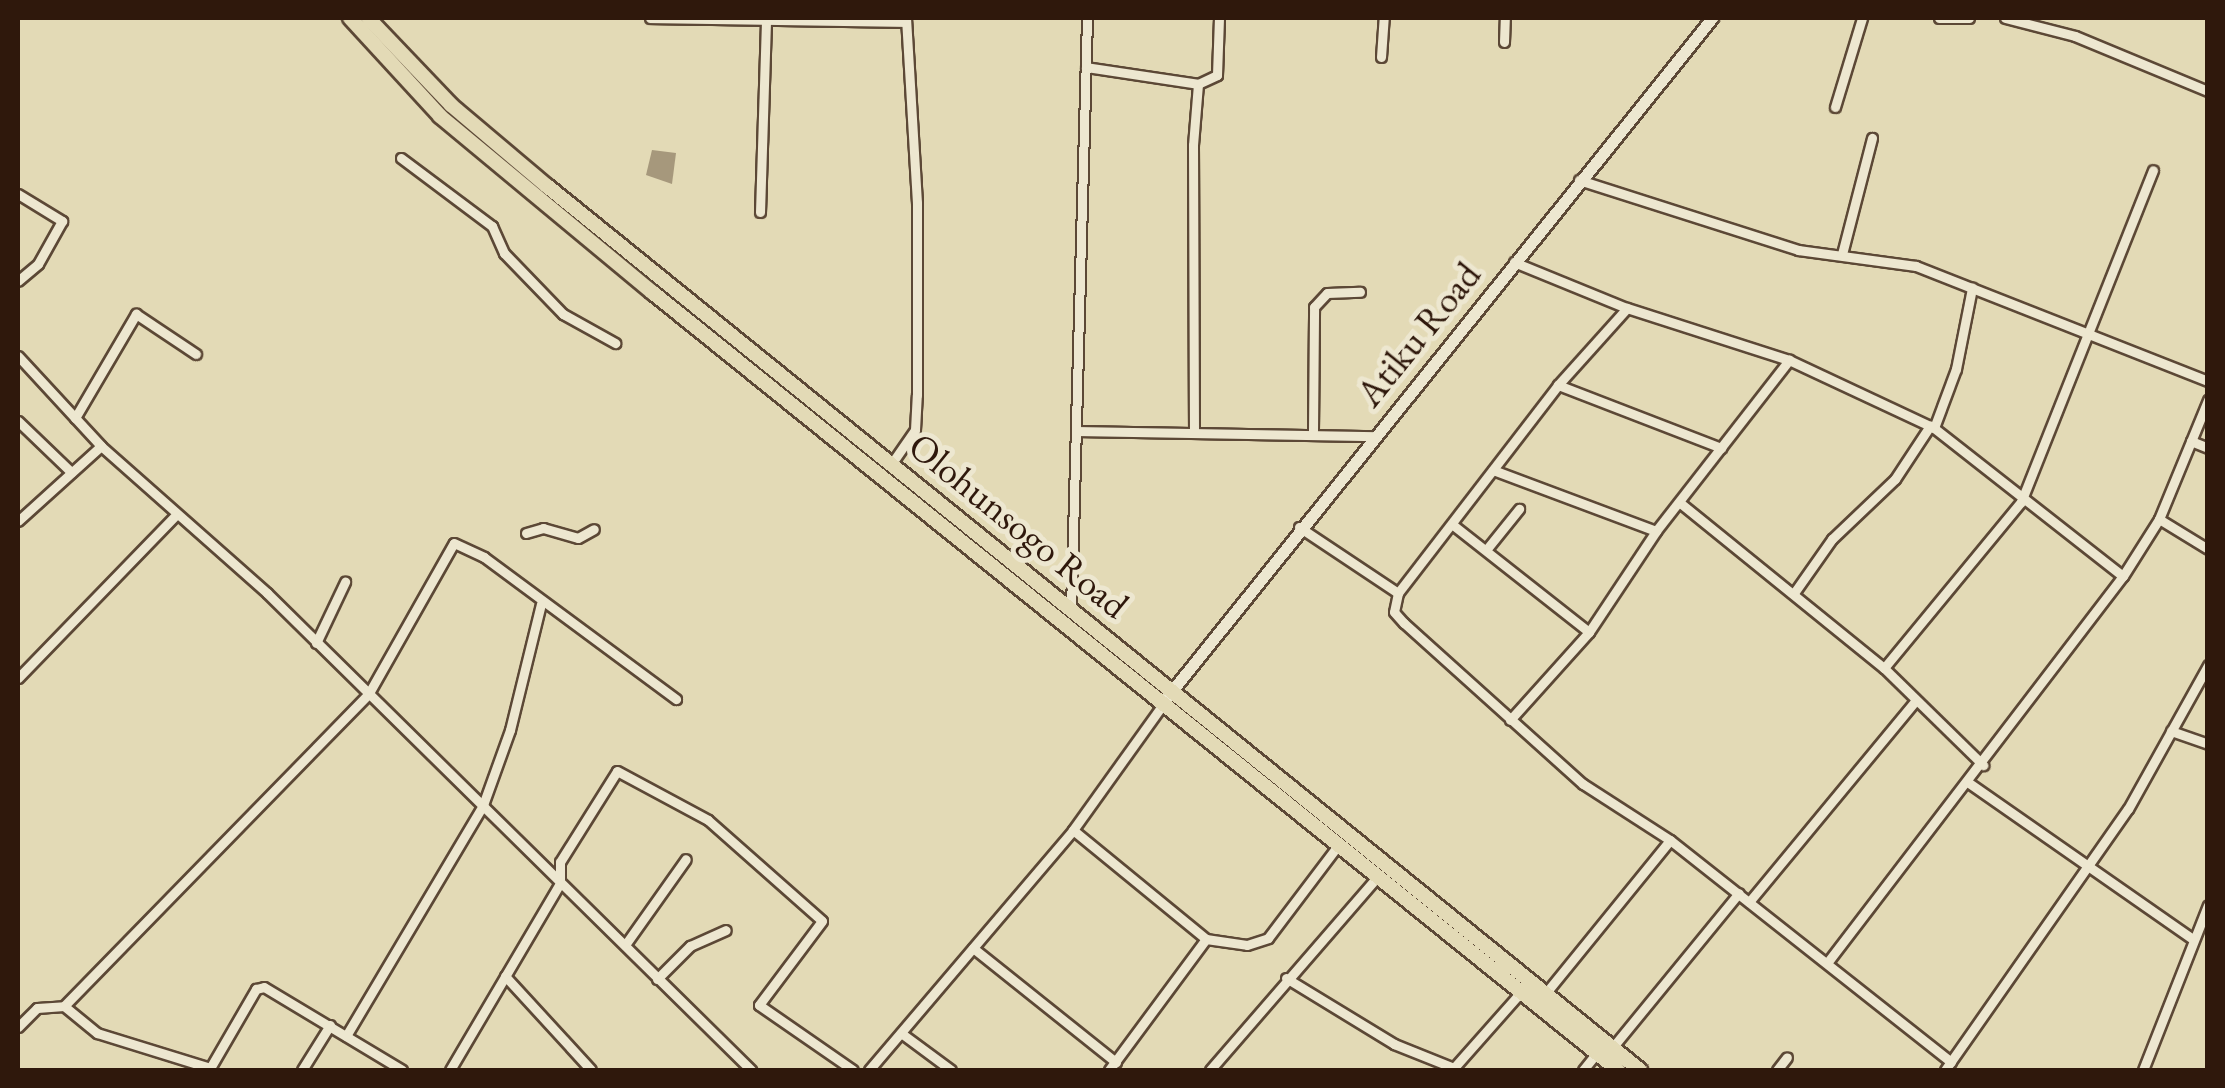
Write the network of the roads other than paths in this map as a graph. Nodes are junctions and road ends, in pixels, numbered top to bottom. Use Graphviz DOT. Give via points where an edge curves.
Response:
graph roads {
  1 [pos="350,18"];
  2 [pos="368,18"];
  3 [pos="650,18"];
  4 [pos="766,18"];
  5 [pos="1087,18"];
  6 [pos="1219,18"];
  7 [pos="1384,18"];
  8 [pos="1506,18"];
  9 [pos="1712,18"];
  10 [pos="1862,18"];
  11 [pos="1939,18"];
  12 [pos="1969,18"];
  13 [pos="2006,18"];
  14 [pos="906,20"];
  15 [pos="1504,42"];
  16 [pos="1381,57"];
  17 [pos="1086,67"];
  18 [pos="1198,84"];
  19 [pos="2208,91"];
  20 [pos="1835,107"];
  21 [pos="1872,138"];
  22 [pos="401,158"];
  23 [pos="2154,170"];
  24 [pos="1578,180"];
  25 [pos="542,192"];
  26 [pos="18,194"];
  27 [pos="760,212"];
  28 [pos="1842,254"];
  29 [pos="1514,262"];
  30 [pos="18,281"];
  31 [pos="1972,288"];
  32 [pos="1360,292"];
  33 [pos="1627,308"];
  34 [pos="2088,333"];
  35 [pos="615,343"];
  36 [pos="196,354"];
  37 [pos="18,356"];
  38 [pos="1789,360"];
  39 [pos="2208,380"];
  40 [pos="1558,385"];
  41 [pos="2208,400"];
  42 [pos="75,418"];
  43 [pos="18,421"];
  44 [pos="1932,427"];
  45 [pos="1080,431"];
  46 [pos="1313,431"];
  47 [pos="1194,432"];
  48 [pos="1373,436"];
  49 [pos="2190,441"];
  50 [pos="101,446"];
  51 [pos="1721,448"];
  52 [pos="2208,448"];
  53 [pos="892,463"];
  54 [pos="1494,470"];
  55 [pos="71,472"];
  56 [pos="1679,502"];
  57 [pos="2021,502"];
  58 [pos="1519,509"];
  59 [pos="176,515"];
  60 [pos="2159,519"];
  61 [pos="18,521"];
  62 [pos="1452,524"];
  63 [pos="1299,527"];
  64 [pos="594,529"];
  65 [pos="1656,531"];
  66 [pos="526,533"];
  67 [pos="2208,549"];
  68 [pos="1486,550"];
  69 [pos="2123,576"];
  70 [pos="345,582"];
  71 [pos="1398,593"];
  72 [pos="1794,593"];
  73 [pos="540,604"];
  74 [pos="1071,609"];
  75 [pos="1589,632"];
  76 [pos="316,643"];
  77 [pos="2208,665"];
  78 [pos="1884,668"];
  79 [pos="18,678"];
  80 [pos="370,693"];
  81 [pos="1168,695"];
  82 [pos="676,698"];
  83 [pos="1916,700"];
  84 [pos="1510,720"];
  85 [pos="2171,730"];
  86 [pos="2208,744"];
  87 [pos="1984,765"];
  88 [pos="1970,783"];
  89 [pos="484,805"];
  90 [pos="1073,830"];
  91 [pos="1670,840"];
  92 [pos="1339,844"];
  93 [pos="686,859"];
  94 [pos="2088,871"];
  95 [pos="1378,876"];
  96 [pos="560,883"];
  97 [pos="1739,892"];
  98 [pos="1749,902"];
  99 [pos="2208,904"];
  100 [pos="726,930"];
  101 [pos="2191,938"];
  102 [pos="1206,939"];
  103 [pos="625,945"];
  104 [pos="973,948"];
  105 [pos="1828,963"];
  106 [pos="505,976"];
  107 [pos="1286,978"];
  108 [pos="656,979"];
  109 [pos="1521,992"];
  110 [pos="1546,994"];
  111 [pos="64,1006"];
  112 [pos="330,1025"];
  113 [pos="18,1026"];
  114 [pos="901,1032"];
  115 [pos="346,1036"];
  116 [pos="1612,1048"];
  117 [pos="1597,1054"];
  118 [pos="1788,1057"];
  119 [pos="1112,1066"];
  120 [pos="1948,1066"];
  121 [pos="210,1070"];
  122 [pos="302,1070"];
  123 [pos="402,1070"];
  124 [pos="450,1070"];
  125 [pos="591,1070"];
  126 [pos="751,1070"];
  127 [pos="853,1070"];
  128 [pos="868,1070"];
  129 [pos="952,1070"];
  130 [pos="1210,1070"];
  131 [pos="1453,1070"];
  132 [pos="1583,1070"];
  133 [pos="1618,1070"];
  134 [pos="1640,1070"];
  135 [pos="1776,1070"];
  136 [pos="2143,1070"];
  1 -- 25 [label="main road, Olohunsogo Road" via="440,116"];
  2 -- 25 [label="main road, Olohunsogo Road"];
  3 -- 4 [label="street"];
  4 -- 14 [label="street"];
  4 -- 27 [label="street"];
  5 -- 17 [label="street"];
  6 -- 18 [label="street" via="1217,75"];
  7 -- 16 [label="street"];
  8 -- 15 [label="street"];
  9 -- 24 [label="street, Atiku Road"];
  10 -- 20 [label="street"];
  11 -- 12 [label="street"];
  13 -- 19 [label="street" via="2075,36"];
  14 -- 53 [label="street" via="916,203 915,430"];
  17 -- 18 [label="street"];
  17 -- 45 [label="street"];
  18 -- 47 [label="street"];
  21 -- 28 [label="street"];
  22 -- 35 [label="street" via="492,226 504,253 563,314"];
  23 -- 34 [label="street"];
  24 -- 28 [label="street" via="1798,250"];
  24 -- 29 [label="street, Atiku Road"];
  25 -- 53 [label="main road, Olohunsogo Road"];
  25 -- 81 [label="main road, Olohunsogo Road"];
  26 -- 30 [label="street" via="62,221 38,264"];
  28 -- 31 [label="street" via="1890,259"];
  29 -- 33 [label="street"];
  29 -- 48 [label="street, Atiku Road"];
  31 -- 34 [label="street"];
  31 -- 44 [label="street" via="1956,369"];
  32 -- 46 [label="street" via="1327,293 1314,308"];
  33 -- 38 [label="street"];
  33 -- 40 [label="street"];
  34 -- 39 [label="street"];
  34 -- 57 [label="street"];
  36 -- 42 [label="street" via="136,314"];
  37 -- 42 [label="street"];
  38 -- 44 [label="street"];
  38 -- 51 [label="street"];
  40 -- 51 [label="street"];
  40 -- 54 [label="street"];
  41 -- 49 [label="street"];
  42 -- 50 [label="street"];
  43 -- 55 [label="street"];
  44 -- 57 [label="street"];
  44 -- 72 [label="street" via="1895,480 1832,539"];
  45 -- 47 [label="street"];
  45 -- 74 [label="street"];
  46 -- 47 [label="street"];
  46 -- 48 [label="street"];
  48 -- 63 [label="street, Atiku Road"];
  49 -- 52 [label="street"];
  49 -- 60 [label="street"];
  50 -- 55 [label="street"];
  50 -- 59 [label="street"];
  51 -- 56 [label="street"];
  53 -- 74 [label="main road, Olohunsogo Road"];
  54 -- 62 [label="street"];
  54 -- 65 [label="street"];
  55 -- 61 [label="street"];
  56 -- 65 [label="street"];
  56 -- 72 [label="street"];
  57 -- 69 [label="street"];
  57 -- 78 [label="street"];
  58 -- 68 [label="street"];
  59 -- 76 [label="street"];
  59 -- 79 [label="street"];
  60 -- 67 [label="street"];
  60 -- 69 [label="street"];
  62 -- 68 [label="street"];
  62 -- 71 [label="street"];
  63 -- 71 [label="street"];
  63 -- 81 [label="street, Atiku Road"];
  64 -- 66 [label="street" via="578,538 543,528"];
  65 -- 75 [label="street"];
  68 -- 75 [label="street"];
  69 -- 87 [label="street"];
  70 -- 76 [label="street"];
  71 -- 84 [label="street" via="1394,612 1404,624"];
  72 -- 78 [label="street"];
  73 -- 80 [label="street" via="484,558 454,543"];
  73 -- 82 [label="street"];
  73 -- 89 [label="street"];
  74 -- 81 [label="main road, Olohunsogo Road"];
  75 -- 84 [label="street"];
  76 -- 80 [label="street"];
  77 -- 85 [label="street"];
  78 -- 83 [label="street"];
  80 -- 89 [label="street"];
  80 -- 111 [label="street"];
  81 -- 90 [label="street" via="1153,727"];
  81 -- 92 [label="main road, Olohunsogo Road"];
  81 -- 110 [label="main road, Olohunsogo Road"];
  83 -- 87 [label="street"];
  83 -- 98 [label="street"];
  84 -- 91 [label="street" via="1583,784"];
  85 -- 86 [label="street"];
  85 -- 94 [label="street"];
  87 -- 88 [label="street"];
  88 -- 94 [label="street"];
  88 -- 105 [label="street"];
  89 -- 96 [label="street"];
  89 -- 115 [label="street"];
  90 -- 102 [label="street"];
  90 -- 104 [label="street"];
  91 -- 97 [label="street"];
  91 -- 110 [label="street"];
  92 -- 95 [label="main road, Olohunsogo Road"];
  92 -- 102 [label="street" via="1268,938 1246,945"];
  93 -- 103 [label="street"];
  94 -- 101 [label="street"];
  94 -- 120 [label="street"];
  95 -- 107 [label="street"];
  95 -- 109 [label="main road, Olohunsogo Road"];
  96 -- 103 [label="street"];
  96 -- 106 [label="street"];
  96 -- 127 [label="street" via="560,862 618,771 696,812 822,920 759,1006"];
  97 -- 98 [label="street"];
  97 -- 116 [label="street"];
  98 -- 105 [label="street"];
  99 -- 101 [label="street"];
  100 -- 108 [label="street" via="690,946"];
  101 -- 136 [label="street"];
  102 -- 119 [label="street"];
  103 -- 108 [label="street"];
  104 -- 114 [label="street"];
  104 -- 119 [label="street"];
  105 -- 120 [label="street"];
  106 -- 124 [label="street"];
  106 -- 125 [label="street"];
  107 -- 130 [label="street"];
  107 -- 131 [label="street" via="1394,1044"];
  108 -- 126 [label="street"];
  109 -- 117 [label="main road, Olohunsogo Road"];
  109 -- 131 [label="street"];
  110 -- 116 [label="main road, Olohunsogo Road"];
  111 -- 113 [label="street" via="37,1008"];
  111 -- 121 [label="street" via="98,1033"];
  112 -- 115 [label="street"];
  112 -- 121 [label="street" via="282,996 256,989"];
  112 -- 122 [label="street"];
  114 -- 128 [label="street"];
  114 -- 129 [label="street"];
  115 -- 123 [label="street"];
  116 -- 134 [label="main road, Olohunsogo Road"];
  117 -- 132 [label="street"];
  117 -- 133 [label="main road, Olohunsogo Road"];
  118 -- 135 [label="street"];
}
